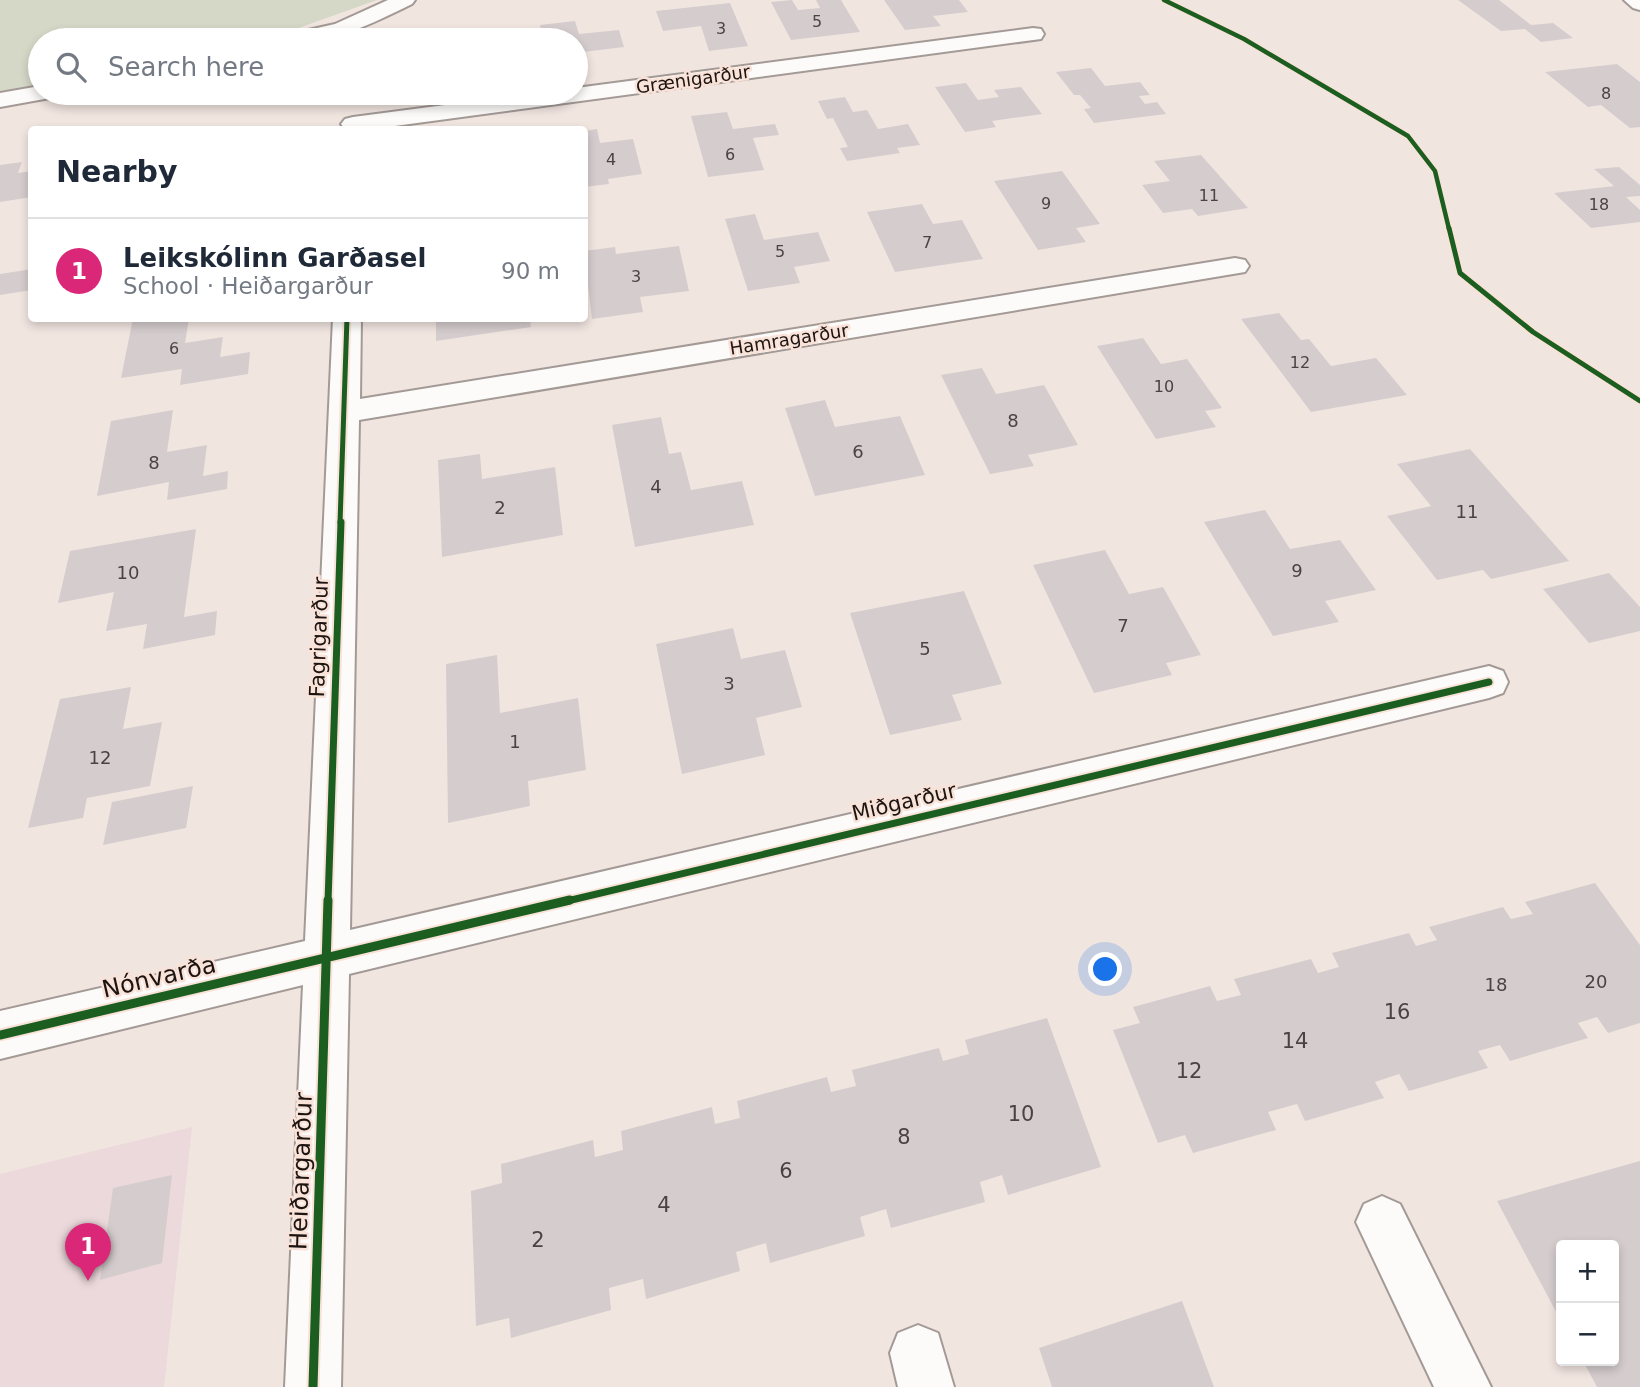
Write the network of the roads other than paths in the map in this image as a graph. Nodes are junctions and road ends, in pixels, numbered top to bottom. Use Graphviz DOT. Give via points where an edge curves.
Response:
graph roads {
  1 [pos="405,0"];
  2 [pos="1634,0"];
  3 [pos="1640,4"];
  4 [pos="355,28"];
  5 [pos="1032,34"];
  6 [pos="28,95"];
  7 [pos="588,95"];
  8 [pos="0,100"];
  9 [pos="351,105"];
  10 [pos="514,105"];
  11 [pos="353,126"];
  12 [pos="360,126"];
  13 [pos="1235,266"];
  14 [pos="347,322"];
  15 [pos="344,412"];
  16 [pos="1489,682"];
  17 [pos="327,957"];
  18 [pos="0,1035"];
  19 [pos="1382,1222"];
  20 [pos="313,1387"];
  21 [pos="1464,1387"];
  1 -- 4 [label="street"];
  2 -- 3 [label="street"];
  5 -- 7 [label="street, Grænigarður"];
  6 -- 8 [label="street"];
  9 -- 11 [label="street"];
  10 -- 12 [label="street, Grænigarður"];
  13 -- 15 [label="street, Hamragarður"];
  14 -- 15 [label="street, Fagrigarður"];
  15 -- 17 [label="street, Fagrigarður"];
  16 -- 17 [label="street, Miðgarður"];
  17 -- 18 [label="street, Nónvarða"];
  17 -- 20 [label="street, Heiðargarður"];
  19 -- 21 [label="street"];
}
